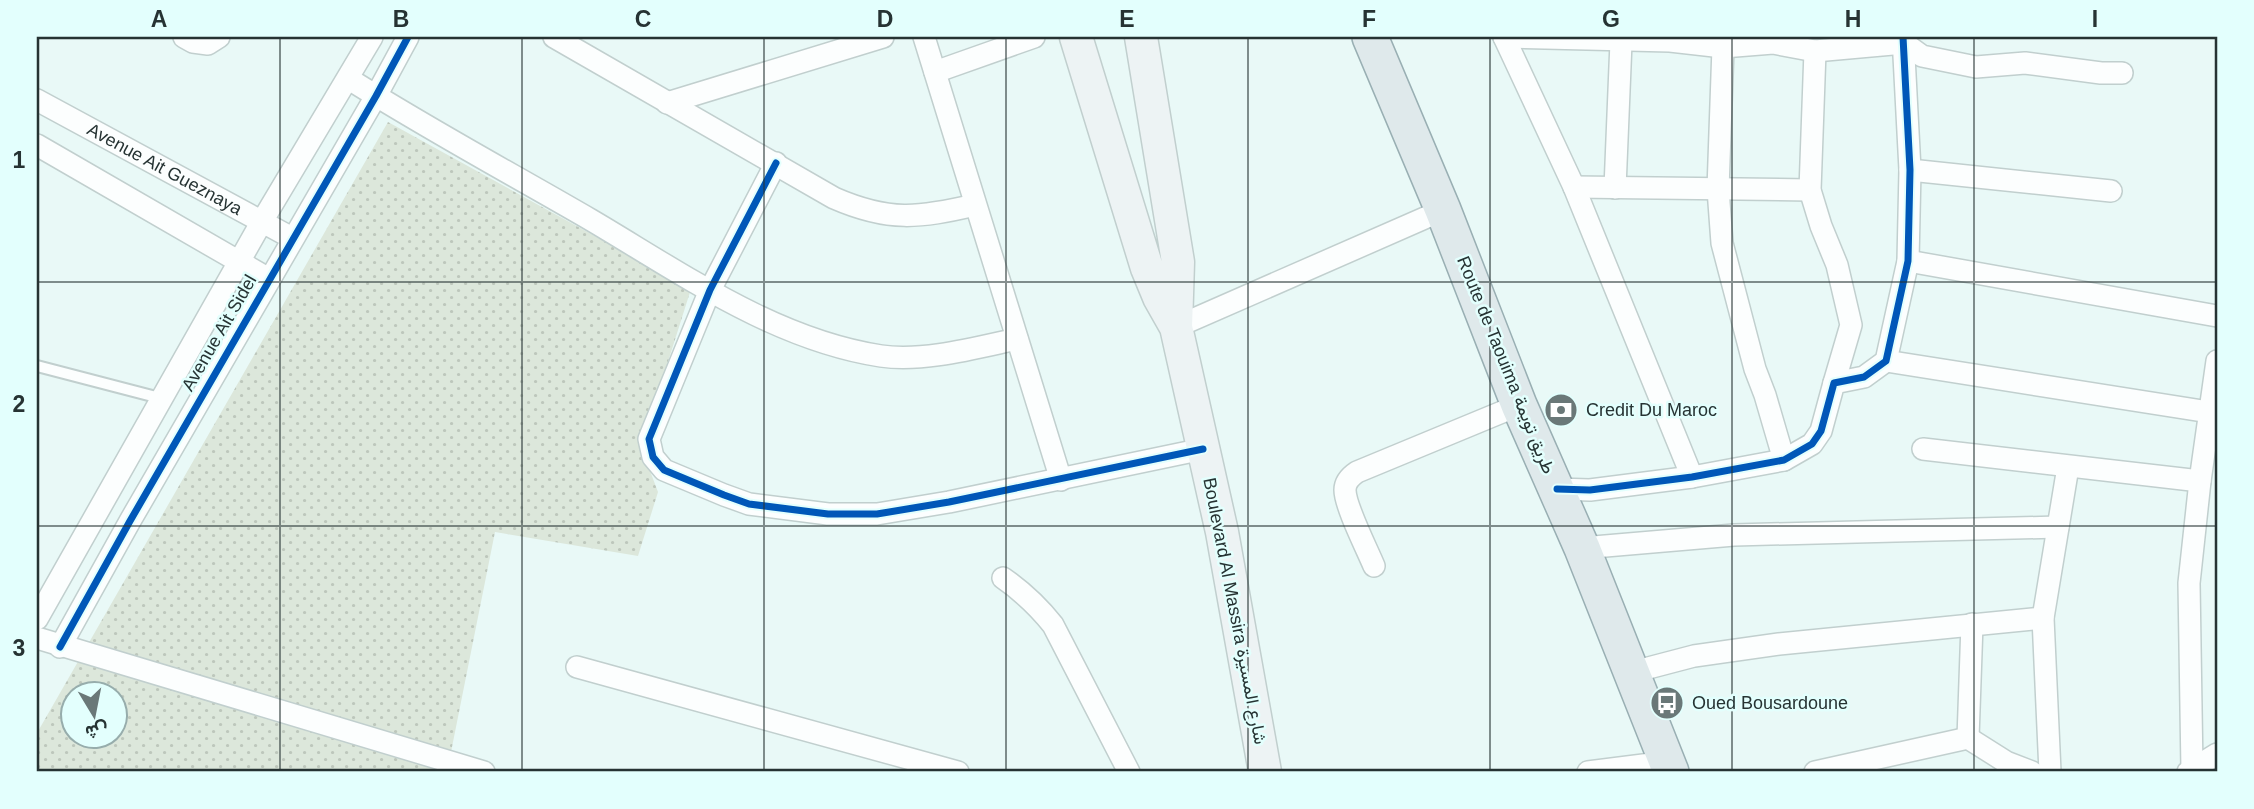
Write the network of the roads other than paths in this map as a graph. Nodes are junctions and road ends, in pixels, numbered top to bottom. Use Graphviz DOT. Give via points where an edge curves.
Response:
graph roads {
  1 [pos="184,37"];
  2 [pos="219,37"];
  3 [pos="372,37"];
  4 [pos="408,37"];
  5 [pos="883,37"];
  6 [pos="924,37"];
  7 [pos="1034,37"];
  8 [pos="1076,37"];
  9 [pos="1140,37"];
  10 [pos="1370,37"];
  11 [pos="1504,37"];
  12 [pos="559,38"];
  13 [pos="1670,39"];
  14 [pos="1773,40"];
  15 [pos="1903,40"];
  16 [pos="1622,42"];
  17 [pos="1723,47"];
  18 [pos="1815,51"];
  19 [pos="935,72"];
  20 [pos="2122,73"];
  21 [pos="349,79"];
  22 [pos="376,96"];
  23 [pos="37,100"];
  24 [pos="667,103"];
  25 [pos="37,145"];
  26 [pos="776,163"];
  27 [pos="1910,170"];
  28 [pos="1574,187"];
  29 [pos="1615,188"];
  30 [pos="1718,189"];
  31 [pos="1810,190"];
  32 [pos="2111,191"];
  33 [pos="975,205"];
  34 [pos="1443,210"];
  35 [pos="261,223"];
  36 [pos="292,238"];
  37 [pos="239,261"];
  38 [pos="1908,261"];
  39 [pos="269,279"];
  40 [pos="710,290"];
  41 [pos="2217,316"];
  42 [pos="1176,327"];
  43 [pos="1017,339"];
  44 [pos="1886,361"];
  45 [pos="2217,361"];
  46 [pos="37,366"];
  47 [pos="1834,383"];
  48 [pos="160,398"];
  49 [pos="1519,405"];
  50 [pos="2209,412"];
  51 [pos="1203,449"];
  52 [pos="1923,450"];
  53 [pos="1784,460"];
  54 [pos="2068,467"];
  55 [pos="1692,477"];
  56 [pos="1060,480"];
  57 [pos="2200,481"];
  58 [pos="1557,489"];
  59 [pos="2058,527"];
  60 [pos="1582,548"];
  61 [pos="1374,566"];
  62 [pos="1003,578"];
  63 [pos="2043,618"];
  64 [pos="37,619"];
  65 [pos="1972,624"];
  66 [pos="37,638"];
  67 [pos="60,647"];
  68 [pos="577,667"];
  69 [pos="1633,672"];
  70 [pos="1968,738"];
  71 [pos="2217,754"];
  72 [pos="1669,767"];
  73 [pos="2190,771"];
  74 [pos="484,772"];
  75 [pos="958,772"];
  76 [pos="1129,772"];
  77 [pos="1265,772"];
  78 [pos="1588,772"];
  79 [pos="1815,772"];
  80 [pos="2032,772"];
  81 [pos="2050,772"];
  1 -- 2 [label="street" via="208,44"];
  3 -- 21 [label="street, Avenue Ait Sidel"];
  4 -- 22 [label="street, Avenue Ait Sidel"];
  5 -- 24 [label="street"];
  6 -- 19 [label="street"];
  7 -- 19 [label="street"];
  8 -- 42 [label="main road, Boulevard Al Massira شارع المسيرة" via="1147,268"];
  9 -- 42 [label="main road, Boulevard Al Massira شارع المسيرة" via="1178,262"];
  10 -- 34 [label="main road, Route de Taouima طريق تويمة"];
  11 -- 16 [label="street"];
  11 -- 28 [label="street"];
  12 -- 24 [label="street"];
  13 -- 16 [label="street"];
  13 -- 17 [label="street"];
  14 -- 17 [label="street"];
  14 -- 18 [label="street"];
  15 -- 18 [label="street"];
  15 -- 20 [label="street" via="1922,56 1976,66 2025,63"];
  15 -- 27 [label="street"];
  16 -- 29 [label="street"];
  17 -- 30 [label="street"];
  18 -- 31 [label="street"];
  19 -- 33 [label="street"];
  21 -- 22 [label="street"];
  21 -- 35 [label="street, Avenue Ait Sidel"];
  22 -- 36 [label="street, Avenue Ait Sidel"];
  22 -- 40 [label="street"];
  23 -- 35 [label="street, Avenue Ait Gueznaya"];
  24 -- 26 [label="street"];
  25 -- 37 [label="street"];
  26 -- 33 [label="street" via="863,211 932,215"];
  26 -- 40 [label="street"];
  27 -- 32 [label="street"];
  27 -- 38 [label="street"];
  28 -- 29 [label="street"];
  28 -- 55 [label="street"];
  29 -- 30 [label="street"];
  30 -- 31 [label="street"];
  30 -- 53 [label="street" via="1722,243"];
  31 -- 47 [label="street" via="1837,265 1851,325"];
  33 -- 43 [label="street"];
  34 -- 42 [label="street"];
  34 -- 49 [label="main road, Route de Taouima طريق تويمة"];
  35 -- 36 [label="street, Avenue Ait Gueznaya"];
  35 -- 37 [label="street, Avenue Ait Sidel"];
  36 -- 39 [label="street, Avenue Ait Sidel"];
  37 -- 39 [label="street"];
  37 -- 48 [label="street, Avenue Ait Sidel"];
  38 -- 41 [label="street"];
  38 -- 44 [label="street"];
  39 -- 67 [label="street, Avenue Ait Sidel"];
  40 -- 43 [label="street" via="827,344 883,356 936,355"];
  40 -- 56 [label="street" via="649,439 653,457 664,470 749,504 828,514 877,514"];
  42 -- 51 [label="main road, Boulevard Al Massira شارع المسيرة"];
  43 -- 56 [label="street"];
  44 -- 47 [label="street" via="1864,377"];
  44 -- 50 [label="street"];
  45 -- 50 [label="street"];
  46 -- 48 [label="lane"];
  47 -- 53 [label="street" via="1821,431 1812,444"];
  48 -- 64 [label="street, Avenue Ait Sidel"];
  49 -- 58 [label="main road, Route de Taouima طريق تويمة"];
  49 -- 61 [label="street" via="1351,476 1347,498"];
  50 -- 57 [label="street"];
  51 -- 56 [label="street"];
  51 -- 77 [label="main road, Boulevard Al Massira شارع المسيرة"];
  52 -- 54 [label="street"];
  53 -- 55 [label="street"];
  54 -- 57 [label="street"];
  54 -- 59 [label="street"];
  55 -- 58 [label="street" via="1590,490"];
  57 -- 73 [label="street" via="2189,583"];
  58 -- 60 [label="main road, Route de Taouima طريق تويمة"];
  59 -- 60 [label="street" via="1734,535"];
  59 -- 63 [label="street"];
  60 -- 69 [label="main road, Route de Taouima طريق تويمة"];
  62 -- 76 [label="street" via="1031,599 1053,625"];
  63 -- 65 [label="street"];
  63 -- 81 [label="street"];
  65 -- 69 [label="street" via="1706,654"];
  65 -- 70 [label="street"];
  66 -- 67 [label="street"];
  67 -- 74 [label="street"];
  68 -- 75 [label="street"];
  69 -- 72 [label="main road, Route de Taouima طريق تويمة"];
  70 -- 79 [label="street"];
  70 -- 80 [label="street"];
  71 -- 73 [label="street"];
  72 -- 78 [label="street"];
}
